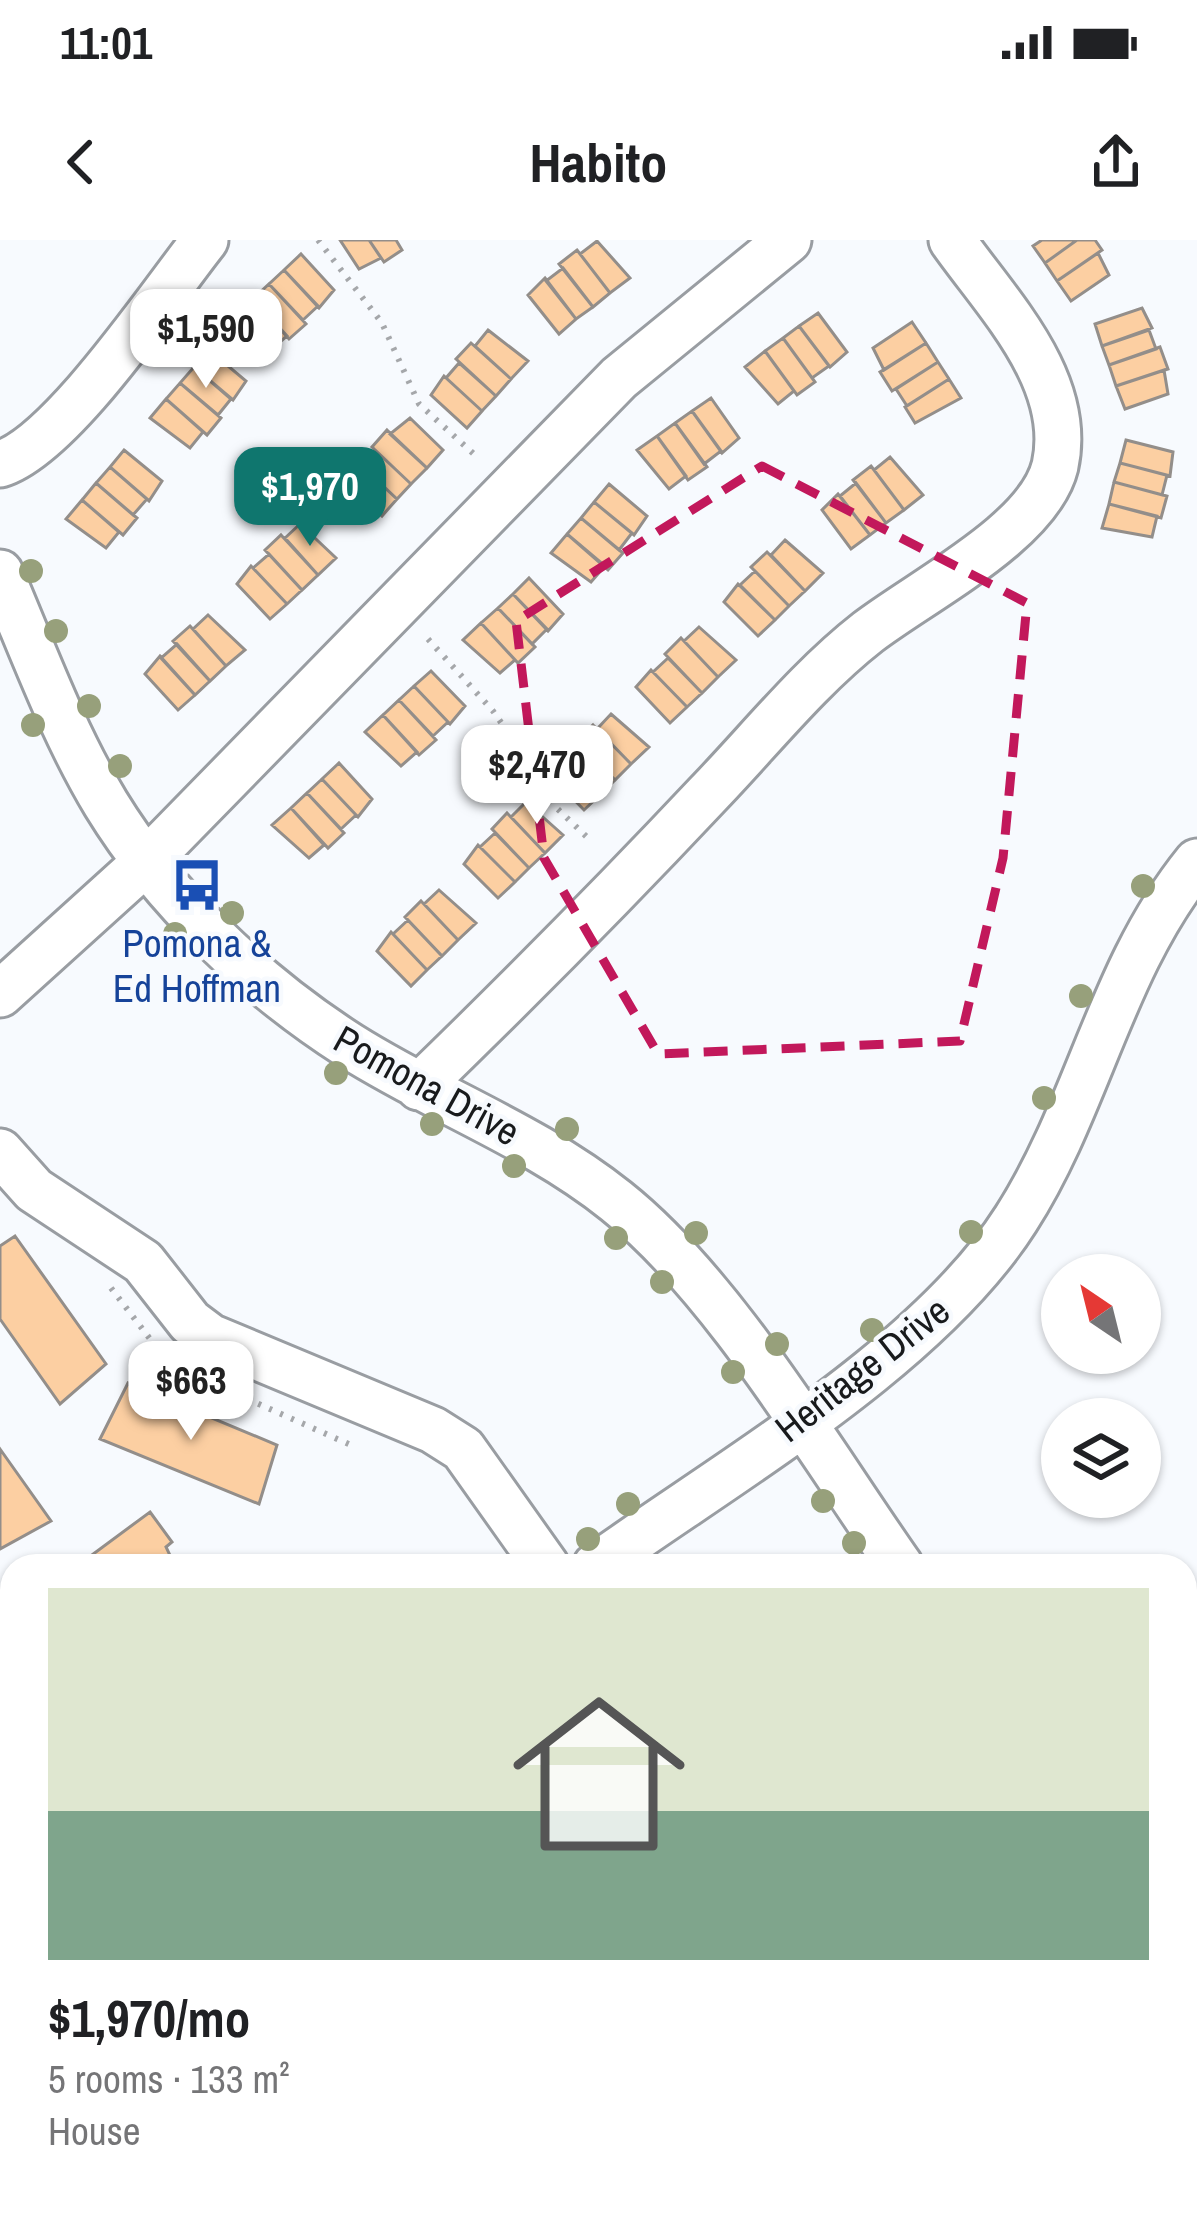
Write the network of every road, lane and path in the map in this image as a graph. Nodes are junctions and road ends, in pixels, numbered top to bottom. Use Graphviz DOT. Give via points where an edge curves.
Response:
graph roads {
  1 [pos="205,240"];
  2 [pos="318,240"];
  3 [pos="788,240"];
  4 [pos="952,240"];
  5 [pos="476,456"];
  6 [pos="0,464"];
  7 [pos="0,572"];
  8 [pos="428,639"];
  9 [pos="591,841"];
  10 [pos="146,861"];
  11 [pos="1197,862"];
  12 [pos="0,994"];
  13 [pos="419,1087"];
  14 [pos="0,1152"];
  15 [pos="798,1421"];
  16 [pos="537,1554"];
  17 [pos="613,1554"];
  18 [pos="892,1554"];
  1 -- 6 [label="street" via="52,432"];
  2 -- 5 [label="path" via="382,323 419,404"];
  3 -- 10 [label="street" via="619,378"];
  4 -- 13 [label="street" via="1043,369 1055,415 1055,463 1041,504 849,647"];
  7 -- 10 [label="street, Pomona Drive" via="68,735"];
  8 -- 9 [label="path" via="493,712 540,792"];
  10 -- 12 [label="street"];
  10 -- 13 [label="street, Pomona Drive" via="291,1004"];
  11 -- 15 [label="street, Heritage Drive" via="1140,944 1046,1169 1014,1222 935,1317"];
  13 -- 15 [label="street, Pomona Drive" via="559,1160 616,1201 693,1277"];
  14 -- 16 [label="street" via="34,1190 143,1262 211,1337 463,1449"];
  15 -- 17 [label="street, Heritage Drive"];
  15 -- 18 [label="street, Pomona Drive"];
}
